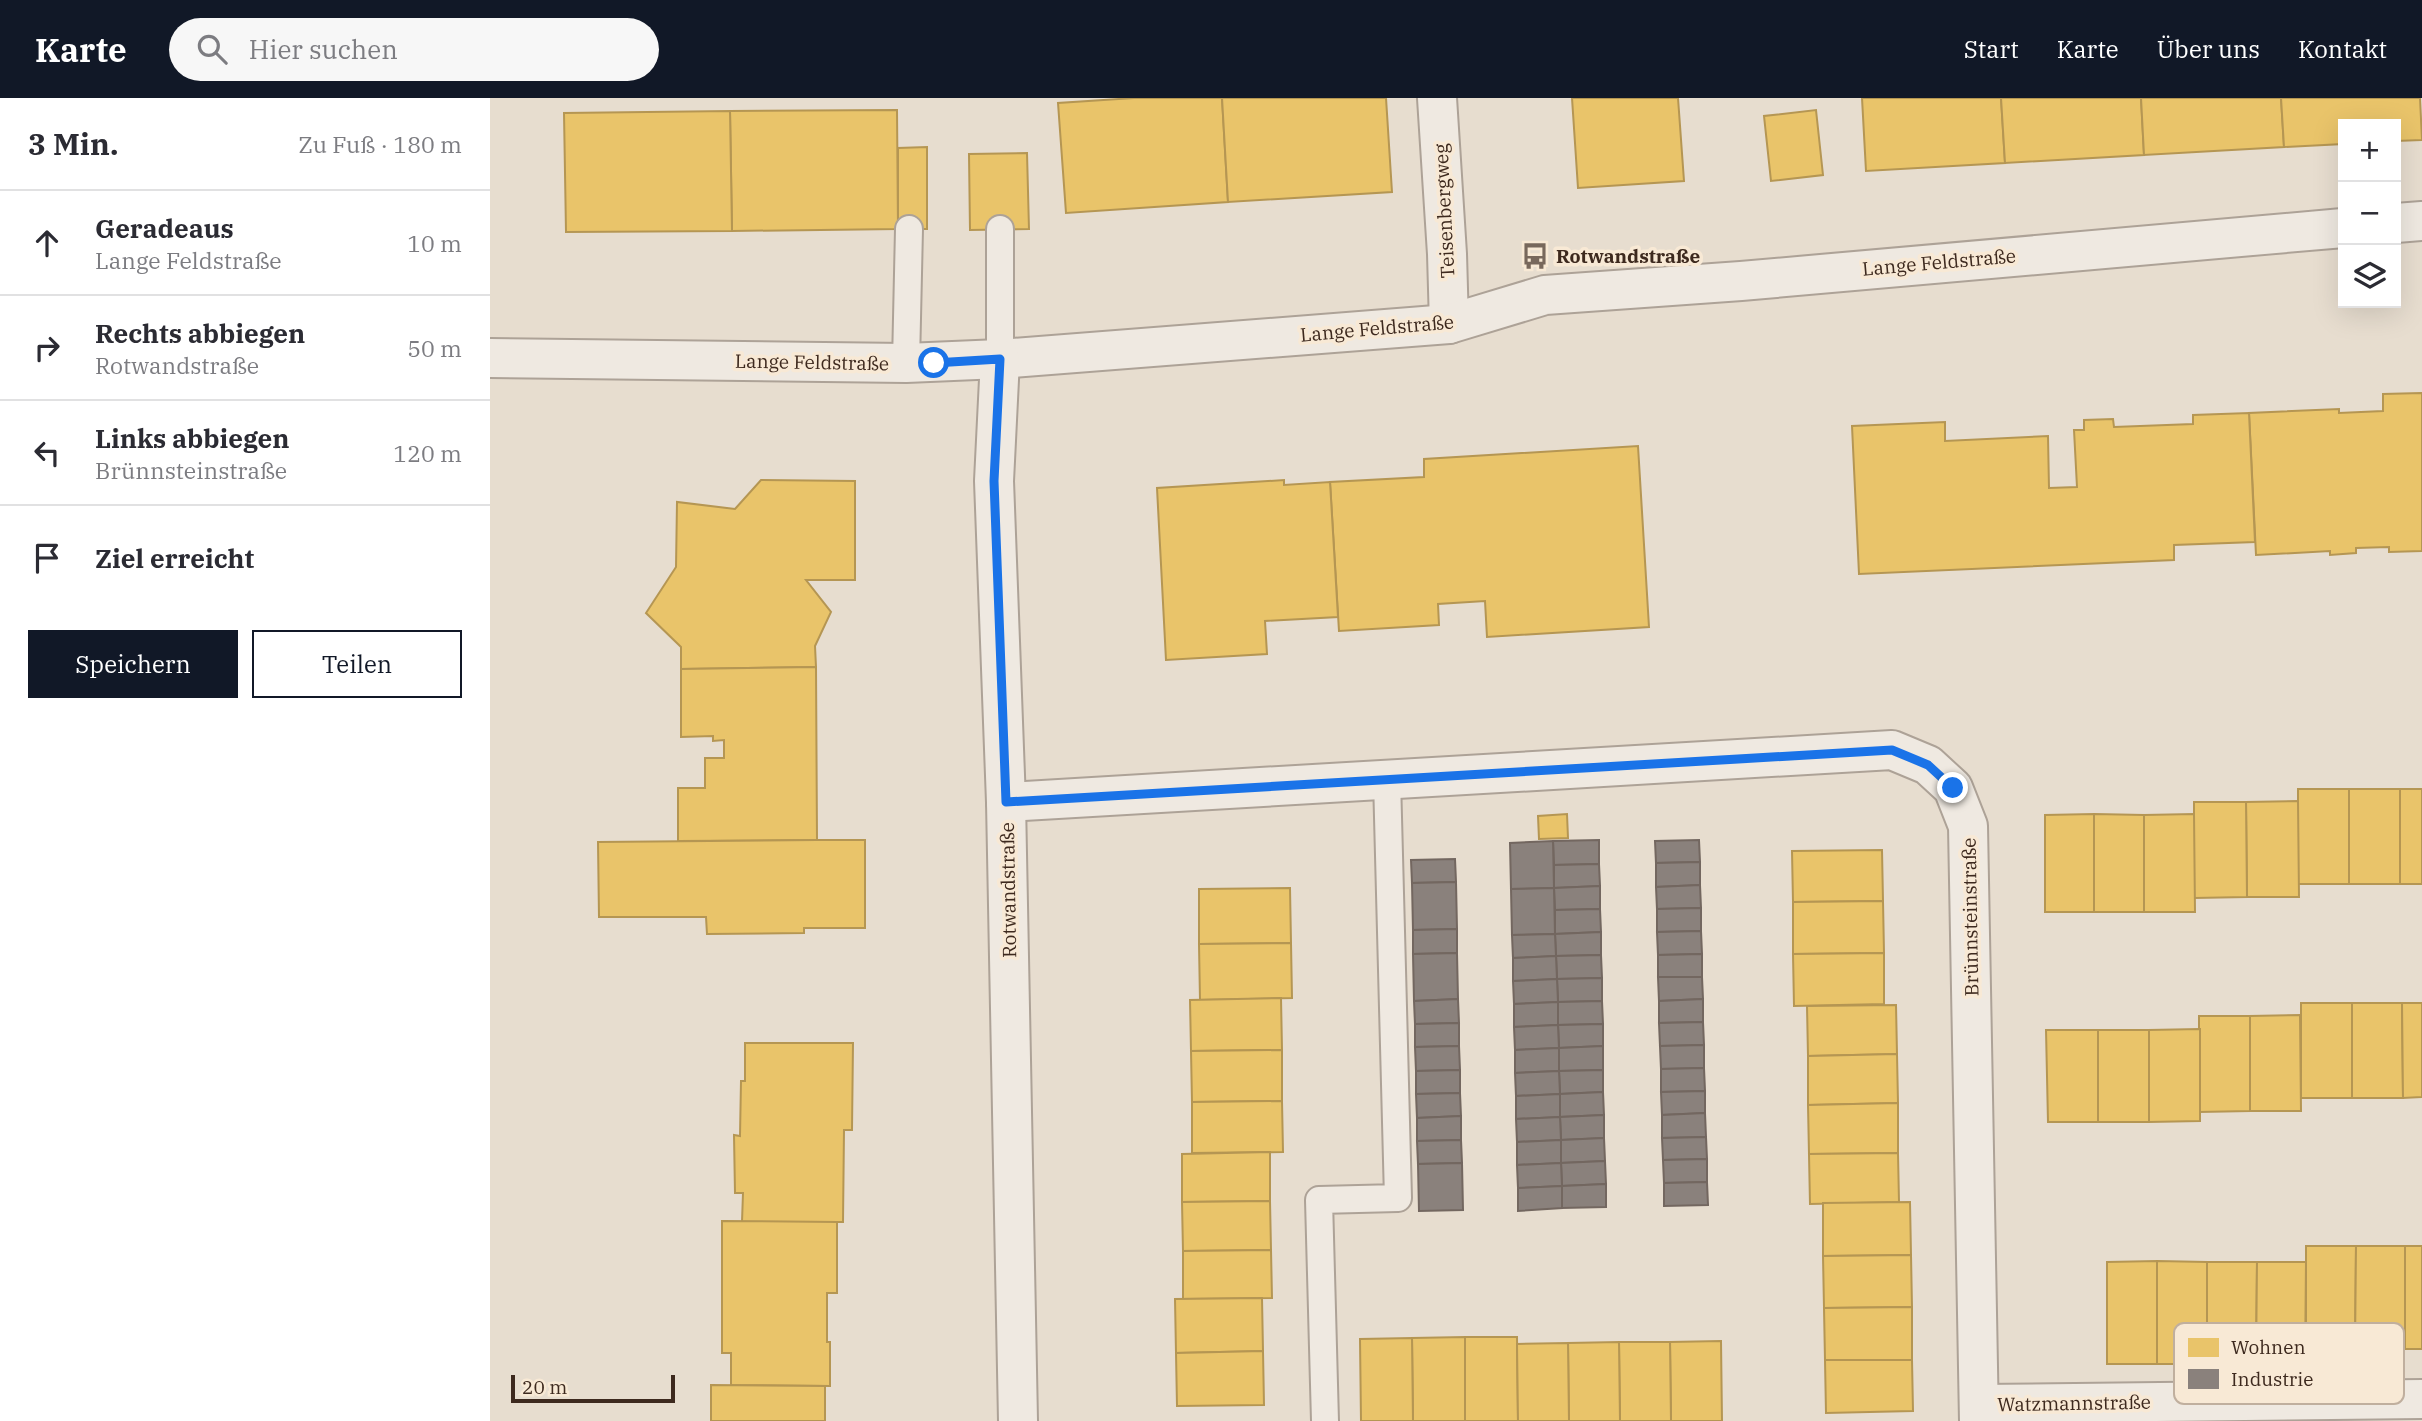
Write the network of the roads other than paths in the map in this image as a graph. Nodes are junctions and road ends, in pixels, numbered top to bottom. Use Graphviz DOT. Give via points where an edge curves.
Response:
graph roads {
  1 [pos="1437,98"];
  2 [pos="2422,221"];
  3 [pos="2401,223"];
  4 [pos="2338,228"];
  5 [pos="909,229"];
  6 [pos="1000,229"];
  7 [pos="1449,324"];
  8 [pos="490,358"];
  9 [pos="1000,359"];
  10 [pos="906,363"];
  11 [pos="1387,779"];
  12 [pos="1006,802"];
  13 [pos="2422,1399"];
  14 [pos="2404,1400"];
  15 [pos="2264,1404"];
  16 [pos="1979,1413"];
  17 [pos="1018,1421"];
  18 [pos="1325,1421"];
  1 -- 7 [label="street, Teisenbergweg"];
  2 -- 3 [label="street"];
  4 -- 7 [label="street, Lange Feldstraße" via="1545,295"];
  5 -- 10 [label="lane"];
  6 -- 9 [label="lane"];
  7 -- 9 [label="street, Lange Feldstraße"];
  8 -- 10 [label="street, Lange Feldstraße"];
  9 -- 10 [label="street, Lange Feldstraße"];
  9 -- 12 [label="street, Rotwandstraße" via="994,481"];
  11 -- 12 [label="street, Brünnsteinstraße"];
  11 -- 16 [label="street, Brünnsteinstraße" via="1892,750 1928,765 1953,788 1968,825"];
  11 -- 18 [label="lane" via="1398,1198 1320,1200"];
  12 -- 17 [label="street, Rotwandstraße"];
  13 -- 14 [label="street, Watzmannstraße"];
  15 -- 16 [label="street, Watzmannstraße"];
}
